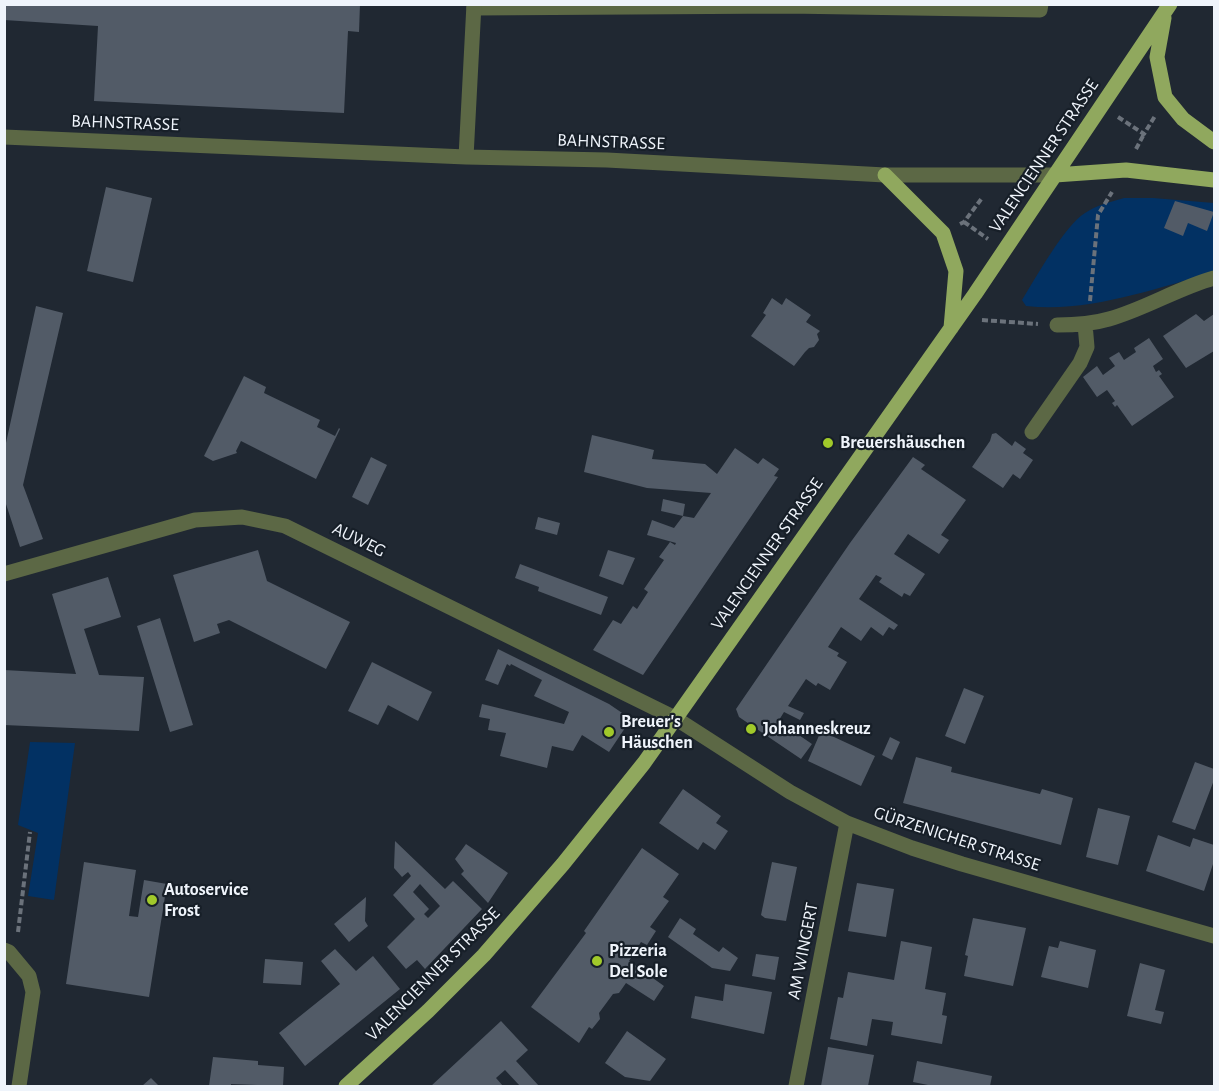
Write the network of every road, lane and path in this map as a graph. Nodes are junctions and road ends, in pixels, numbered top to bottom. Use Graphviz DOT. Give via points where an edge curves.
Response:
graph roads {
  1 [pos="1041,4"];
  2 [pos="474,6"];
  3 [pos="1167,8"];
  4 [pos="1165,97"];
  5 [pos="1101,105"];
  6 [pos="4,137"];
  7 [pos="1215,142"];
  8 [pos="466,157"];
  9 [pos="1126,170"];
  10 [pos="885,175"];
  11 [pos="998,175"];
  12 [pos="1055,175"];
  13 [pos="1215,180"];
  14 [pos="943,233"];
  15 [pos="1215,278"];
  16 [pos="954,323"];
  17 [pos="1085,324"];
  18 [pos="1057,326"];
  19 [pos="1032,432"];
  20 [pos="4,574"];
  21 [pos="675,718"];
  22 [pos="848,823"];
  23 [pos="30,832"];
  24 [pos="1215,936"];
  25 [pos="7,951"];
  26 [pos="19,1086"];
  27 [pos="346,1086"];
  28 [pos="796,1086"];
  1 -- 2 [label="street" via="1041,10"];
  2 -- 8 [label="street"];
  3 -- 4 [label="main road" via="1157,57"];
  3 -- 5 [label="main road, VALENCIENNER STRASSE"];
  4 -- 5 [label="path" via="1144,134"];
  4 -- 7 [label="main road" via="1183,119"];
  5 -- 12 [label="main road, VALENCIENNER STRASSE"];
  6 -- 8 [label="street, BAHNSTRASSE"];
  8 -- 10 [label="street, BAHNSTRASSE" via="607,160"];
  9 -- 12 [label="main road, BAHNSTRASSE"];
  9 -- 13 [label="main road, BAHNSTRASSE"];
  9 -- 17 [label="path" via="1098,215 1092,294"];
  10 -- 11 [label="street, BAHNSTRASSE"];
  10 -- 14 [label="main road"];
  11 -- 12 [label="street, BAHNSTRASSE"];
  11 -- 14 [label="path" via="964,222"];
  12 -- 16 [label="main road, VALENCIENNER STRASSE"];
  14 -- 16 [label="main road" via="956,271"];
  15 -- 17 [label="street" via="1111,318"];
  16 -- 18 [label="path"];
  16 -- 21 [label="main road, VALENCIENNER STRASSE"];
  17 -- 18 [label="street"];
  17 -- 19 [label="street" via="1087,346 1080,363"];
  20 -- 21 [label="street, AUWEG" via="195,520 242,517 285,526"];
  21 -- 22 [label="street, GÜRZENICHER STRASSE" via="790,792"];
  21 -- 27 [label="main road, VALENCIENNER STRASSE" via="644,763 484,955"];
  22 -- 24 [label="street, GÜRZENICHER STRASSE" via="962,864"];
  22 -- 28 [label="street, AM WINGERT"];
  23 -- 25 [label="path" via="19,929"];
  25 -- 26 [label="street" via="29,976 33,992"];
}
